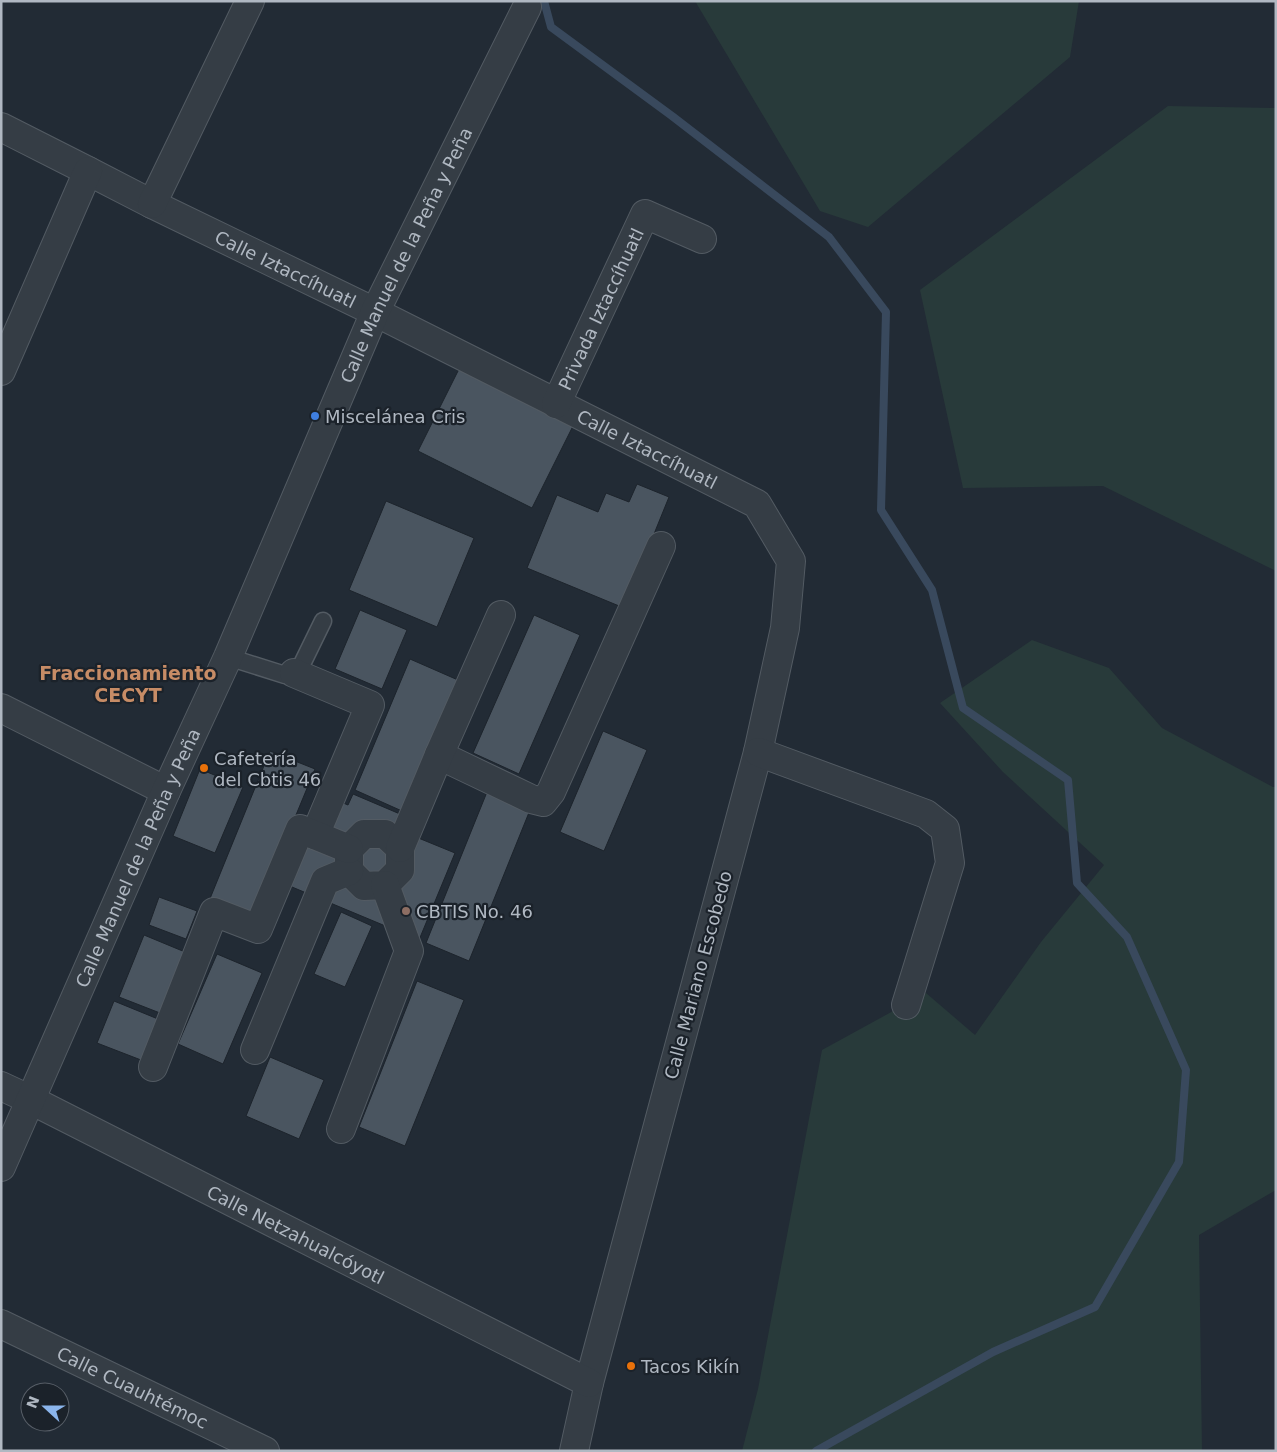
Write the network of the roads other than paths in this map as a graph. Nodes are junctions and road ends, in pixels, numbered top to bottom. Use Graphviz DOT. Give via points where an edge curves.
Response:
graph roads {
  1 [pos="250,1"];
  2 [pos="527,7"];
  3 [pos="1,127"];
  4 [pos="88,170"];
  5 [pos="152,204"];
  6 [pos="702,239"];
  7 [pos="375,312"];
  8 [pos="1,371"];
  9 [pos="556,404"];
  10 [pos="757,504"];
  11 [pos="661,546"];
  12 [pos="501,614"];
  13 [pos="323,621"];
  14 [pos="228,657"];
  15 [pos="294,673"];
  16 [pos="1,708"];
  17 [pos="758,752"];
  18 [pos="439,755"];
  19 [pos="166,790"];
  20 [pos="315,835"];
  21 [pos="400,848"];
  22 [pos="349,860"];
  23 [pos="386,885"];
  24 [pos="906,1005"];
  25 [pos="256,1050"];
  26 [pos="153,1067"];
  27 [pos="1,1086"];
  28 [pos="31,1100"];
  29 [pos="341,1130"];
  30 [pos="1,1167"];
  31 [pos="1,1324"];
  32 [pos="589,1383"];
  33 [pos="265,1451"];
  34 [pos="574,1451"];
  1 -- 5 [label="street"];
  2 -- 7 [label="street, Calle Manuel de la Peña y Peña"];
  3 -- 4 [label="street, Calle Iztaccíhuatl"];
  4 -- 5 [label="street, Calle Iztaccíhuatl"];
  4 -- 8 [label="street"];
  5 -- 7 [label="street, Calle Iztaccíhuatl"];
  6 -- 9 [label="street, Privada Iztaccíhuatl" via="645,214"];
  7 -- 9 [label="street, Calle Iztaccíhuatl"];
  7 -- 14 [label="street, Calle Manuel de la Peña y Peña"];
  9 -- 10 [label="street, Calle Iztaccíhuatl"];
  10 -- 17 [label="street, Calle Mariano Escobedo" via="791,562 785,628"];
  11 -- 18 [label="street" via="552,792 543,802"];
  12 -- 18 [label="street"];
  13 -- 15 [label="lane" via="302,664"];
  14 -- 15 [label="lane" via="285,675"];
  14 -- 19 [label="street, Calle Manuel de la Peña y Peña"];
  15 -- 20 [label="street" via="370,705"];
  16 -- 19 [label="street"];
  17 -- 24 [label="street" via="926,814 945,829 950,863"];
  17 -- 32 [label="street, Calle Mariano Escobedo"];
  18 -- 21 [label="street"];
  19 -- 28 [label="street, Calle Manuel de la Peña y Peña"];
  20 -- 22 [label="street"];
  20 -- 26 [label="street" via="300,829 258,929 214,912"];
  21 -- 22 [label="street" via="385,834 364,834"];
  21 -- 23 [label="street" via="400,870"];
  22 -- 23 [label="street" via="364,886"];
  22 -- 25 [label="street" via="325,881"];
  23 -- 29 [label="street" via="409,951"];
  27 -- 28 [label="street, Calle Netzahualcóyotl"];
  28 -- 30 [label="street, Calle Manuel de la Peña y Peña"];
  28 -- 32 [label="street, Calle Netzahualcóyotl"];
  31 -- 33 [label="street, Calle Cuauhtémoc"];
  32 -- 34 [label="street, Calle Mariano Escobedo"];
}
